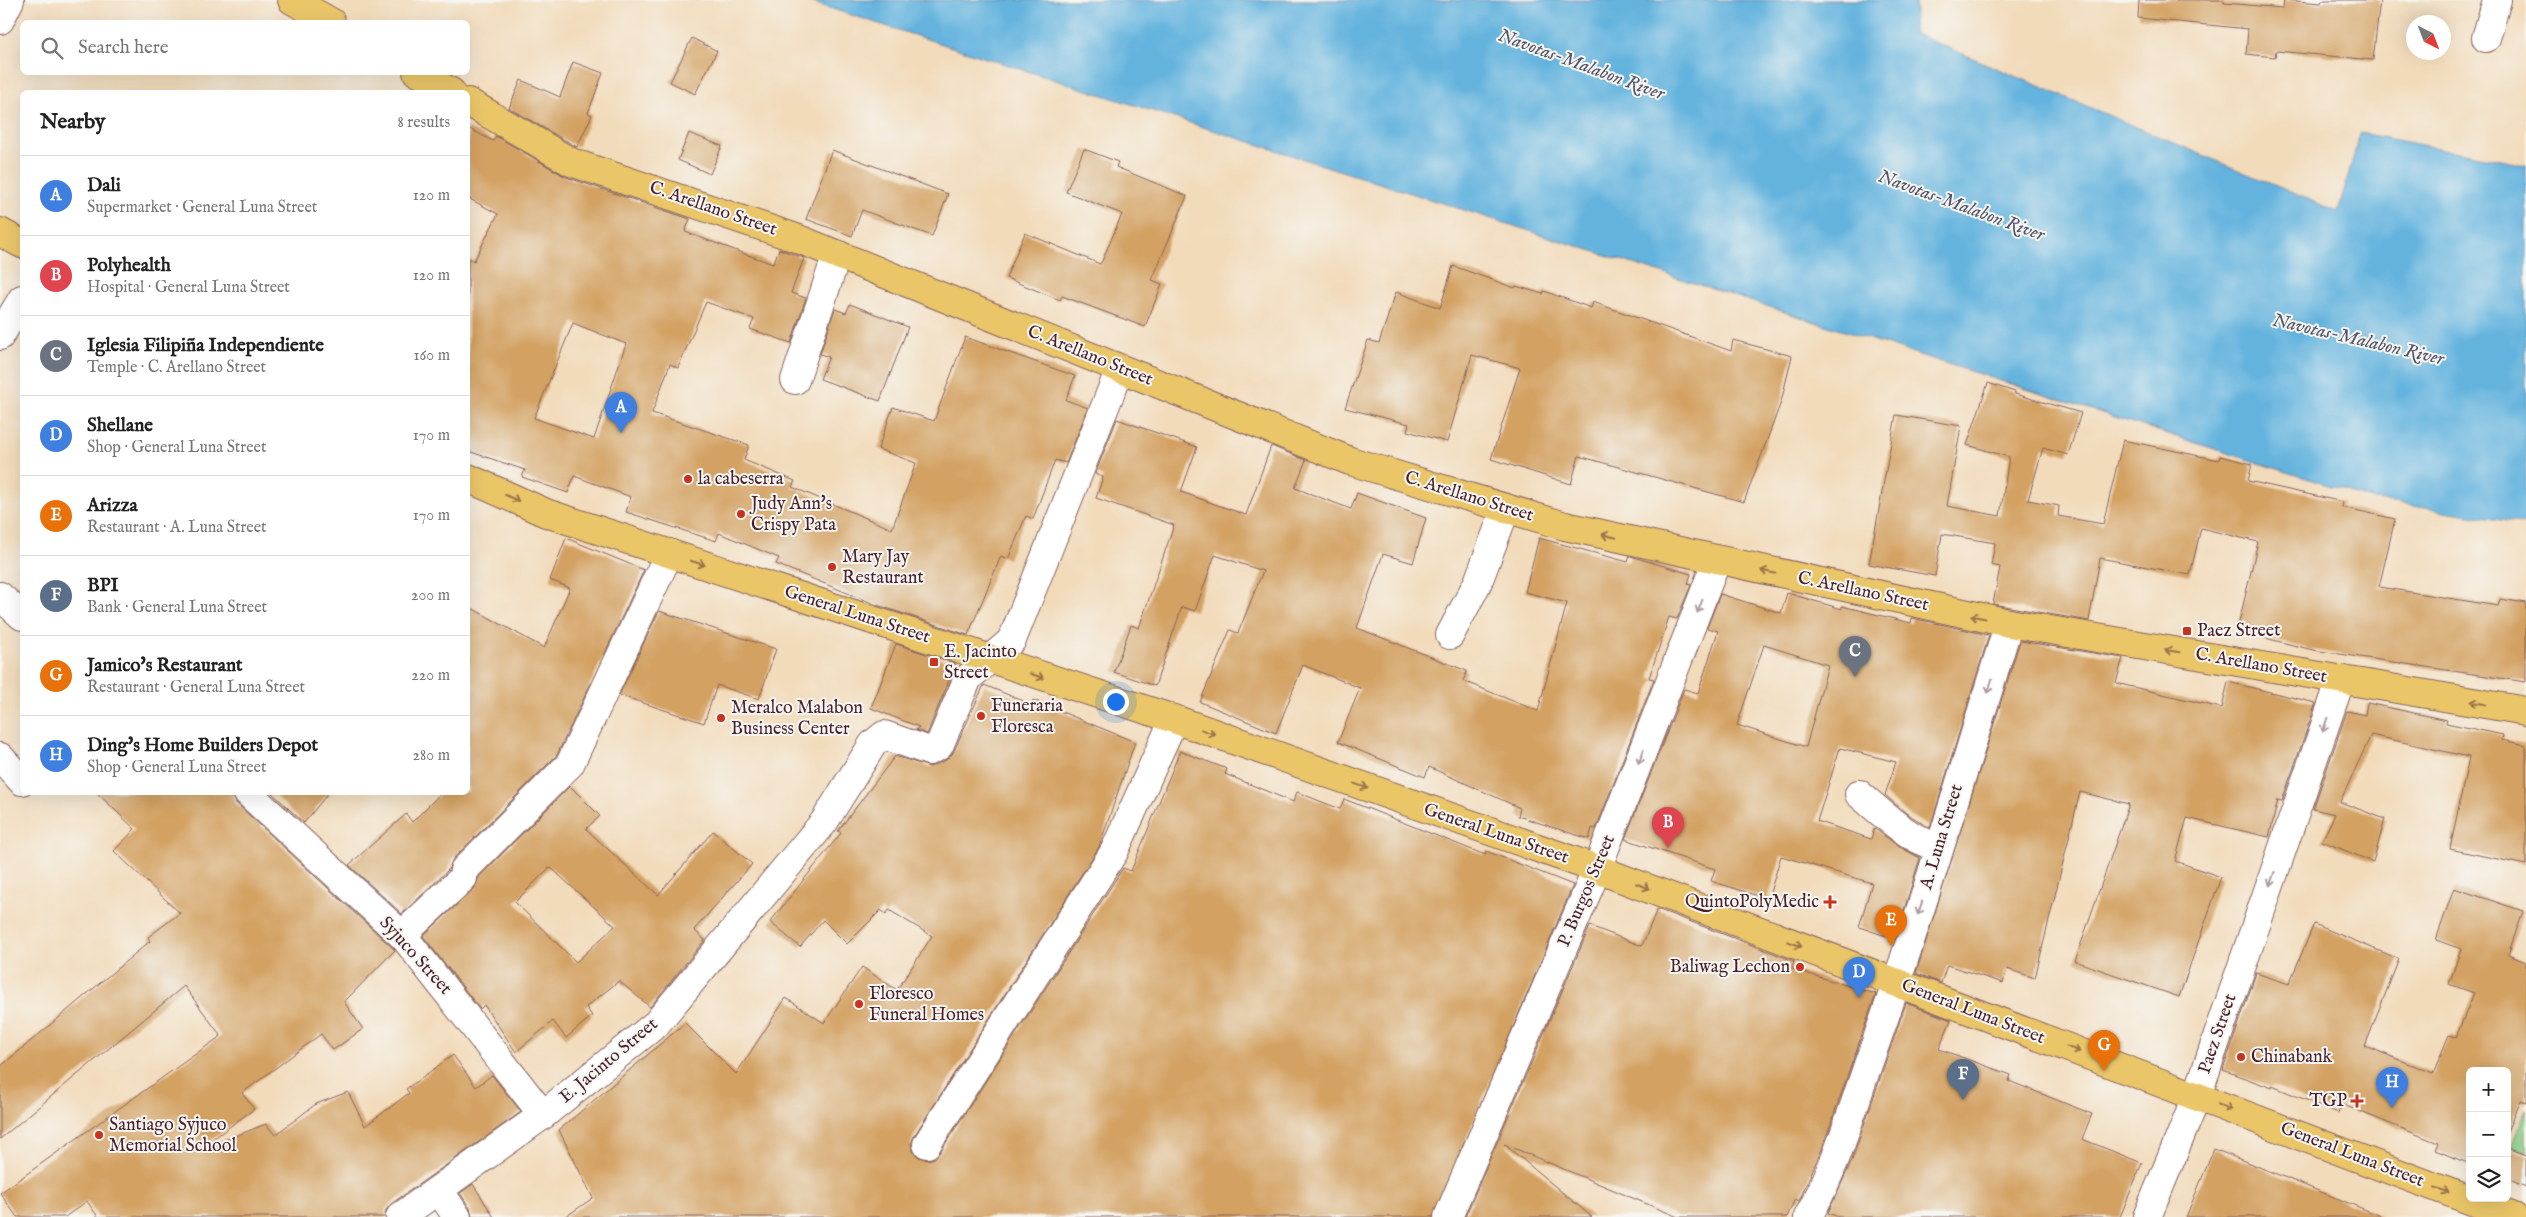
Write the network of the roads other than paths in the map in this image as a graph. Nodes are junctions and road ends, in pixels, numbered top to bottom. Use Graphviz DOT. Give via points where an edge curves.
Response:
graph roads {
  1 [pos="10,0"];
  2 [pos="292,0"];
  3 [pos="2497,0"];
  4 [pos="0,20"];
  5 [pos="327,20"];
  6 [pos="2486,38"];
  7 [pos="422,75"];
  8 [pos="448,90"];
  9 [pos="470,103"];
  10 [pos="0,232"];
  11 [pos="20,243"];
  12 [pos="837,254"];
  13 [pos="20,302"];
  14 [pos="0,336"];
  15 [pos="1120,369"];
  16 [pos="795,380"];
  17 [pos="470,479"];
  18 [pos="1506,508"];
  19 [pos="669,553"];
  20 [pos="1717,560"];
  21 [pos="0,596"];
  22 [pos="20,614"];
  23 [pos="2009,623"];
  24 [pos="1450,635"];
  25 [pos="991,660"];
  26 [pos="2341,679"];
  27 [pos="2526,711"];
  28 [pos="1174,719"];
  29 [pos="0,757"];
  30 [pos="20,779"];
  31 [pos="1859,794"];
  32 [pos="250,795"];
  33 [pos="1939,848"];
  34 [pos="1597,869"];
  35 [pos="402,936"];
  36 [pos="1896,983"];
  37 [pos="2197,1096"];
  38 [pos="543,1115"];
  39 [pos="926,1144"];
  40 [pos="439,1190"];
  41 [pos="400,1217"];
  42 [pos="457,1217"];
  43 [pos="1448,1217"];
  44 [pos="1808,1217"];
  45 [pos="2147,1217"];
  46 [pos="2514,1217"];
  1 -- 4 [label="street"];
  2 -- 5 [label="main road"];
  3 -- 6 [label="street"];
  7 -- 8 [label="main road"];
  9 -- 12 [label="main road, C. Arellano Street" via="571,162 677,196"];
  10 -- 11 [label="main road"];
  12 -- 15 [label="main road, C. Arellano Street"];
  12 -- 16 [label="street"];
  13 -- 14 [label="street"];
  15 -- 18 [label="main road, C. Arellano Street" via="1350,461"];
  15 -- 25 [label="street" via="1012,640"];
  17 -- 19 [label="main road, General Luna Street, one-way" via="546,513"];
  20 -- 18 [label="main road, C. Arellano Street, one-way" via="1565,526"];
  18 -- 24 [label="street" via="1478,582"];
  19 -- 25 [label="main road, General Luna Street, one-way"];
  19 -- 35 [label="street" via="570,764 464,870 463,878"];
  23 -- 20 [label="main road, C. Arellano Street, one-way"];
  20 -- 34 [label="street, P. Burgos Street, one-way"];
  21 -- 22 [label="street"];
  26 -- 23 [label="main road, C. Arellano Street, one-way"];
  23 -- 33 [label="street, A. Luna Street, one-way"];
  25 -- 28 [label="main road, General Luna Street, one-way"];
  25 -- 38 [label="street, E. Jacinto Street" via="968,678 935,750 929,751 884,735 873,744 824,822 656,1024"];
  27 -- 26 [label="main road, C. Arellano Street, one-way"];
  26 -- 37 [label="street, Paez Street, one-way"];
  28 -- 34 [label="main road, General Luna Street, one-way"];
  28 -- 39 [label="street" via="1114,852"];
  29 -- 30 [label="street"];
  31 -- 33 [label="street" via="1900,828"];
  32 -- 35 [label="street, Syjuco Street"];
  33 -- 36 [label="street, A. Luna Street, one-way"];
  34 -- 36 [label="main road, General Luna Street, one-way"];
  34 -- 43 [label="street, P. Burgos Street"];
  35 -- 38 [label="street, Syjuco Street"];
  36 -- 37 [label="main road, General Luna Street, one-way"];
  36 -- 44 [label="street, A. Luna Street" via="1843,1134"];
  37 -- 45 [label="street, Paez Street"];
  37 -- 46 [label="main road, General Luna Street, one-way"];
  38 -- 40 [label="street, E. Jacinto Street"];
  40 -- 41 [label="street, E. Jacinto Street"];
  40 -- 42 [label="street"];
}
